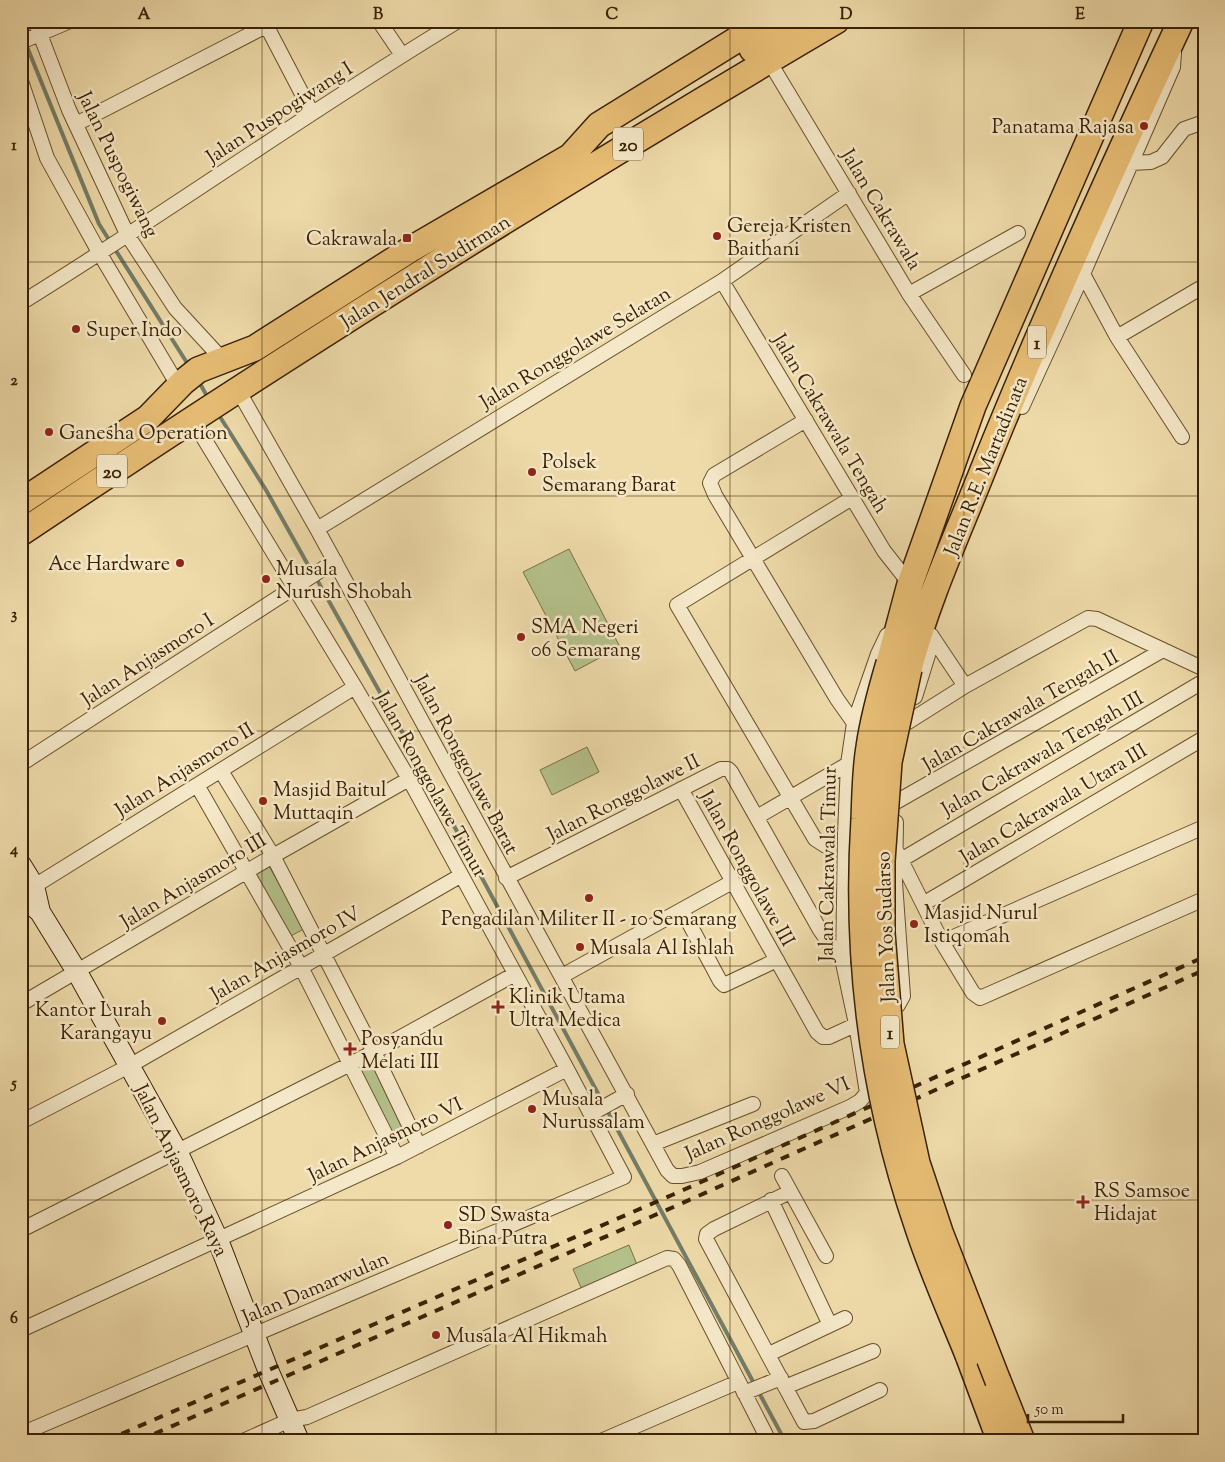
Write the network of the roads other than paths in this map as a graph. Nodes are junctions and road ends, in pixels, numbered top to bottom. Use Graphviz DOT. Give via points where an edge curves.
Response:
graph roads {
  1 [pos="35,21"];
  2 [pos="70,21"];
  3 [pos="379,21"];
  4 [pos="458,21"];
  5 [pos="766,21"];
  6 [pos="799,21"];
  7 [pos="836,21"];
  8 [pos="1141,21"];
  9 [pos="265,24"];
  10 [pos="1173,27"];
  11 [pos="737,29"];
  12 [pos="39,35"];
  13 [pos="21,42"];
  14 [pos="402,55"];
  15 [pos="769,61"];
  16 [pos="21,81"];
  17 [pos="312,113"];
  18 [pos="1204,122"];
  19 [pos="76,124"];
  20 [pos="570,156"];
  21 [pos="1131,163"];
  22 [pos="849,194"];
  23 [pos="1018,233"];
  24 [pos="126,237"];
  25 [pos="102,253"];
  26 [pos="1083,274"];
  27 [pos="722,281"];
  28 [pos="1204,287"];
  29 [pos="909,294"];
  30 [pos="21,303"];
  31 [pos="1117,337"];
  32 [pos="218,361"];
  33 [pos="964,375"];
  34 [pos="181,384"];
  35 [pos="236,392"];
  36 [pos="198,415"];
  37 [pos="806,420"];
  38 [pos="1182,437"];
  39 [pos="954,456"];
  40 [pos="852,498"];
  41 [pos="21,502"];
  42 [pos="970,503"];
  43 [pos="317,529"];
  44 [pos="21,533"];
  45 [pos="754,559"];
  46 [pos="331,563"];
  47 [pos="910,584"];
  48 [pos="298,585"];
  49 [pos="919,628"];
  50 [pos="1163,650"];
  51 [pos="899,666"];
  52 [pos="1204,669"];
  53 [pos="1204,681"];
  54 [pos="965,686"];
  55 [pos="355,687"];
  56 [pos="908,722"];
  57 [pos="854,723"];
  58 [pos="1204,738"];
  59 [pos="21,764"];
  60 [pos="848,764"];
  61 [pos="220,771"];
  62 [pos="409,779"];
  63 [pos="197,785"];
  64 [pos="681,789"];
  65 [pos="791,797"];
  66 [pos="896,802"];
  67 [pos="756,817"];
  68 [pos="1204,827"];
  69 [pos="826,846"];
  70 [pos="899,854"];
  71 [pos="273,856"];
  72 [pos="21,865"];
  73 [pos="247,872"];
  74 [pos="460,876"];
  75 [pos="506,878"];
  76 [pos="732,882"];
  77 [pos="26,892"];
  78 [pos="1204,899"];
  79 [pos="923,904"];
  80 [pos="682,910"];
  81 [pos="942,942"];
  82 [pos="324,953"];
  83 [pos="777,960"];
  84 [pos="843,963"];
  85 [pos="301,967"];
  86 [pos="77,972"];
  87 [pos="514,974"];
  88 [pos="562,976"];
  89 [pos="21,1004"];
  90 [pos="856,1024"];
  91 [pos="374,1052"];
  92 [pos="349,1064"];
  93 [pos="131,1065"];
  94 [pos="567,1069"];
  95 [pos="867,1093"];
  96 [pos="625,1095"];
  97 [pos="753,1104"];
  98 [pos="594,1112"];
  99 [pos="21,1122"];
  100 [pos="653,1144"];
  101 [pos="419,1146"];
  102 [pos="178,1153"];
  103 [pos="397,1157"];
  104 [pos="661,1158"];
  105 [pos="782,1176"];
  106 [pos="624,1177"];
  107 [pos="790,1192"];
  108 [pos="771,1200"];
  109 [pos="21,1230"];
  110 [pos="218,1240"];
  111 [pos="826,1256"];
  112 [pos="845,1318"];
  113 [pos="830,1325"];
  114 [pos="21,1330"];
  115 [pos="254,1333"];
  116 [pos="873,1351"];
  117 [pos="769,1354"];
  118 [pos="783,1382"];
  119 [pos="741,1387"];
  120 [pos="880,1390"];
  121 [pos="290,1420"];
  122 [pos="21,1434"];
  123 [pos="242,1441"];
  124 [pos="299,1441"];
  125 [pos="601,1441"];
  126 [pos="769,1441"];
  127 [pos="1000,1441"];
  128 [pos="1022,1441"];
  1 -- 12 [label="street, Jalan Puspogiwang"];
  2 -- 12 [label="street"];
  3 -- 14 [label="street"];
  4 -- 14 [label="street, Jalan Puspogiwang I"];
  5 -- 11 [label="highway, Jalan Jendral Sudirman / 20"];
  6 -- 20 [label="highway, 20"];
  7 -- 15 [label="highway, Jalan Jendral Sudirman / 20"];
  8 -- 39 [label="highway, Jalan R.E. Martadinata / 1"];
  9 -- 17 [label="street"];
  9 -- 19 [label="street"];
  10 -- 21 [label="street" via="1173,67"];
  10 -- 39 [label="highway, 1" via="990,411 971,447"];
  10 -- 42 [label="highway, Jalan R.E. Martadinata / 1"];
  11 -- 20 [label="highway, Jalan Jendral Sudirman / 20" via="599,125"];
  12 -- 13 [label="street"];
  12 -- 19 [label="street, Jalan Puspogiwang"];
  14 -- 17 [label="street, Jalan Puspogiwang I"];
  15 -- 22 [label="street, Jalan Cakrawala"];
  15 -- 35 [label="highway, Jalan Jendral Sudirman / 20" via="422,271"];
  16 -- 25 [label="street" via="47,158"];
  17 -- 24 [label="street, Jalan Puspogiwang I"];
  18 -- 21 [label="street" via="1184,129 1162,157 1151,162"];
  19 -- 24 [label="street, Jalan Puspogiwang"];
  20 -- 32 [label="highway, Jalan Jendral Sudirman / 20" via="412,249 255,348"];
  21 -- 26 [label="street"];
  22 -- 27 [label="street, Jalan Ronggolawe Selatan"];
  22 -- 29 [label="street, Jalan Cakrawala"];
  23 -- 29 [label="street"];
  24 -- 25 [label="street, Jalan Puspogiwang I"];
  24 -- 32 [label="street, Jalan Puspogiwang" via="175,308"];
  25 -- 30 [label="street, Jalan Puspogiwang I"];
  25 -- 34 [label="street"];
  26 -- 31 [label="street"];
  26 -- 42 [label="street" via="988,485"];
  27 -- 37 [label="street, Jalan Cakrawala Tengah"];
  27 -- 43 [label="street, Jalan Ronggolawe Selatan"];
  28 -- 31 [label="street"];
  29 -- 33 [label="street, Jalan Cakrawala"];
  31 -- 38 [label="street"];
  32 -- 34 [label="highway, Jalan Jendral Sudirman / 20" via="198,370"];
  34 -- 41 [label="highway, Jalan Jendral Sudirman / 20" via="142,423"];
  35 -- 36 [label="highway, Jalan Jendral Sudirman / 20"];
  35 -- 43 [label="street, Jalan Ronggolawe Barat"];
  36 -- 44 [label="highway, Jalan Jendral Sudirman / 20"];
  36 -- 48 [label="street, Jalan Ronggolawe Timur"];
  37 -- 40 [label="street, Jalan Cakrawala Tengah"];
  37 -- 45 [label="street" via="711,479 715,494"];
  39 -- 47 [label="highway, Jalan R.E. Martadinata / 1"];
  40 -- 45 [label="street"];
  40 -- 47 [label="street, Jalan Cakrawala Tengah" via="884,551"];
  42 -- 49 [label="highway, Jalan R.E. Martadinata / 1"];
  43 -- 46 [label="street, Jalan Ronggolawe Barat"];
  45 -- 57 [label="street"];
  45 -- 65 [label="street" via="678,606"];
  46 -- 48 [label="street, Jalan Anjasmoro I"];
  46 -- 75 [label="street, Jalan Ronggolawe Barat"];
  47 -- 49 [label="highway, Jalan R.E. Martadinata / 1"];
  48 -- 55 [label="street, Jalan Ronggolawe Timur"];
  48 -- 59 [label="street, Jalan Anjasmoro I"];
  49 -- 51 [label="highway, Jalan R.E. Martadinata / 1"];
  49 -- 54 [label="street"];
  49 -- 56 [label="street"];
  49 -- 57 [label="street, Jalan Cakrawala Timur" via="888,633"];
  50 -- 52 [label="street"];
  50 -- 54 [label="street" via="1098,619 1084,619"];
  50 -- 66 [label="street, Jalan Cakrawala Tengah II"];
  51 -- 127 [label="highway, Jalan Yos Sudarso / 1, bridge" via="868,748 861,910 867,1013 904,1184 918,1229"];
  51 -- 128 [label="highway, Jalan Yos Sudarso / 1, bridge" via="888,762 882,861 882,933 892,1044 917,1162 940,1232"];
  53 -- 70 [label="street, Jalan Cakrawala Tengah III"];
  54 -- 56 [label="street"];
  55 -- 61 [label="street, Jalan Anjasmoro II"];
  55 -- 62 [label="street, Jalan Ronggolawe Timur"];
  56 -- 66 [label="street"];
  57 -- 60 [label="street, Jalan Cakrawala Timur"];
  58 -- 79 [label="street, Jalan Cakrawala Utara III"];
  60 -- 65 [label="street"];
  60 -- 84 [label="street, Jalan Cakrawala Timur"];
  61 -- 63 [label="street, Jalan Anjasmoro II"];
  61 -- 71 [label="street"];
  62 -- 71 [label="street, Jalan Anjasmoro III"];
  62 -- 74 [label="street, Jalan Ronggolawe Timur"];
  63 -- 73 [label="street"];
  63 -- 77 [label="street, Jalan Anjasmoro II"];
  64 -- 67 [label="street, Jalan Ronggolawe II" via="721,769 728,769"];
  64 -- 75 [label="street, Jalan Ronggolawe II"];
  64 -- 76 [label="street, Jalan Ronggolawe III"];
  65 -- 67 [label="street"];
  65 -- 69 [label="street" via="815,839"];
  66 -- 70 [label="street"];
  67 -- 84 [label="street" via="820,930"];
  68 -- 81 [label="street"];
  70 -- 79 [label="street"];
  70 -- 90 [label="street" via="895,882 902,1001"];
  71 -- 73 [label="street, Jalan Anjasmoro III"];
  71 -- 82 [label="street"];
  72 -- 77 [label="street, Jalan Anjasmoro Raya"];
  73 -- 85 [label="street"];
  73 -- 86 [label="street, Jalan Anjasmoro III"];
  74 -- 82 [label="street, Jalan Anjasmoro IV"];
  74 -- 87 [label="street, Jalan Ronggolawe Timur"];
  75 -- 88 [label="street, Jalan Ronggolawe Barat"];
  76 -- 80 [label="street"];
  76 -- 83 [label="street, Jalan Ronggolawe III"];
  77 -- 86 [label="street, Jalan Anjasmoro Raya"];
  78 -- 81 [label="street" via="980,998 974,994"];
  79 -- 81 [label="street"];
  80 -- 83 [label="street" via="724,985"];
  80 -- 88 [label="street"];
  82 -- 85 [label="street, Jalan Anjasmoro IV"];
  82 -- 91 [label="street"];
  83 -- 90 [label="street, Jalan Ronggolawe III" via="820,1036 830,1037"];
  84 -- 90 [label="street, Jalan Cakrawala Timur"];
  85 -- 92 [label="street"];
  85 -- 93 [label="street, Jalan Anjasmoro IV"];
  86 -- 89 [label="street, Jalan Anjasmoro III"];
  86 -- 93 [label="street, Jalan Anjasmoro Raya"];
  87 -- 91 [label="street"];
  87 -- 94 [label="street, Jalan Ronggolawe Timur"];
  88 -- 96 [label="street, Jalan Ronggolawe Barat"];
  90 -- 95 [label="street, Jalan Cakrawala Timur"];
  91 -- 92 [label="street"];
  91 -- 101 [label="street"];
  92 -- 102 [label="street"];
  92 -- 103 [label="street"];
  93 -- 99 [label="street, Jalan Anjasmoro IV"];
  93 -- 102 [label="street, Jalan Anjasmoro Raya"];
  94 -- 98 [label="street, Jalan Ronggolawe Timur"];
  94 -- 101 [label="street, Jalan Anjasmoro VI"];
  95 -- 104 [label="street, Jalan Ronggolawe VI" via="850,1107 700,1172 673,1176"];
  96 -- 98 [label="street"];
  96 -- 100 [label="street, Jalan Ronggolawe Barat"];
  97 -- 100 [label="street"];
  98 -- 106 [label="street, Jalan Ronggolawe Timur"];
  100 -- 104 [label="street, Jalan Ronggolawe Barat"];
  101 -- 103 [label="street, Jalan Anjasmoro VI"];
  102 -- 109 [label="street"];
  102 -- 110 [label="street, Jalan Anjasmoro Raya"];
  103 -- 110 [label="street, Jalan Anjasmoro VI"];
  105 -- 107 [label="street"];
  106 -- 115 [label="street, Jalan Damarwulan" via="448,1254"];
  107 -- 108 [label="street"];
  107 -- 111 [label="street"];
  108 -- 113 [label="street"];
  108 -- 117 [label="street" via="708,1232 706,1238"];
  110 -- 114 [label="street, Jalan Anjasmoro VI"];
  110 -- 115 [label="street, Jalan Anjasmoro Raya"];
  112 -- 113 [label="street"];
  113 -- 117 [label="street"];
  115 -- 121 [label="street, Jalan Anjasmoro Raya"];
  115 -- 122 [label="street, Jalan Damarwulan"];
  116 -- 118 [label="street"];
  117 -- 118 [label="street"];
  118 -- 119 [label="street"];
  118 -- 120 [label="street" via="806,1423"];
  119 -- 121 [label="street" via="679,1265 674,1259 666,1258 307,1417"];
  119 -- 125 [label="street"];
  119 -- 126 [label="street"];
  121 -- 123 [label="street"];
  121 -- 124 [label="street, Jalan Anjasmoro Raya"];
}
